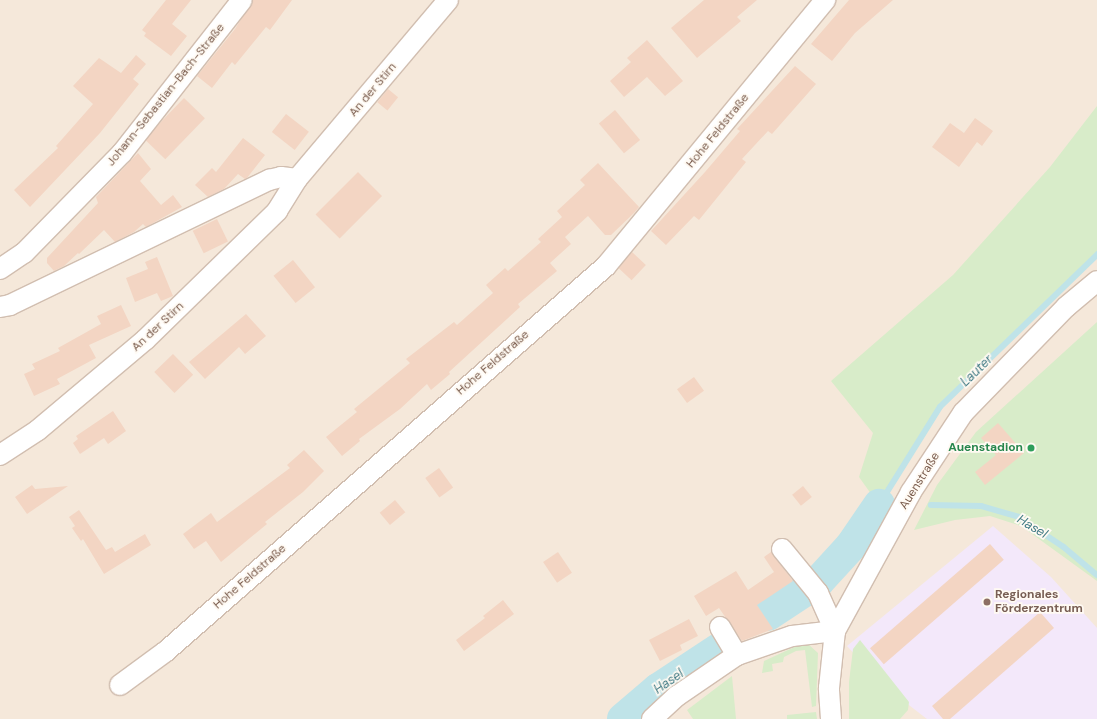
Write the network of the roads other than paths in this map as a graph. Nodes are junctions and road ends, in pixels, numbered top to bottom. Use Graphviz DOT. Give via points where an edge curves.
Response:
graph roads {
  1 [pos="242,0"];
  2 [pos="448,0"];
  3 [pos="825,0"];
  4 [pos="297,179"];
  5 [pos="0,269"];
  6 [pos="1097,281"];
  7 [pos="0,307"];
  8 [pos="0,456"];
  9 [pos="782,549"];
  10 [pos="720,627"];
  11 [pos="835,631"];
  12 [pos="737,655"];
  13 [pos="120,685"];
  14 [pos="652,719"];
  15 [pos="832,719"];
  1 -- 5 [label="street, Johann-Sebastian-Bach-Straße" via="122,153 24,253"];
  2 -- 4 [label="street, An der Stirn"];
  3 -- 13 [label="street, Hohe Feldstraße" via="606,266 165,652"];
  4 -- 7 [label="street" via="282,177 269,180 16,302"];
  4 -- 8 [label="street, An der Stirn" via="277,211 145,340 38,430"];
  6 -- 11 [label="street, Auenstraße" via="1066,307 963,413 911,492"];
  9 -- 11 [label="street" via="813,587"];
  10 -- 12 [label="street"];
  11 -- 12 [label="street" via="792,636"];
  11 -- 15 [label="street" via="829,688"];
  12 -- 14 [label="street" via="677,696"];
}
